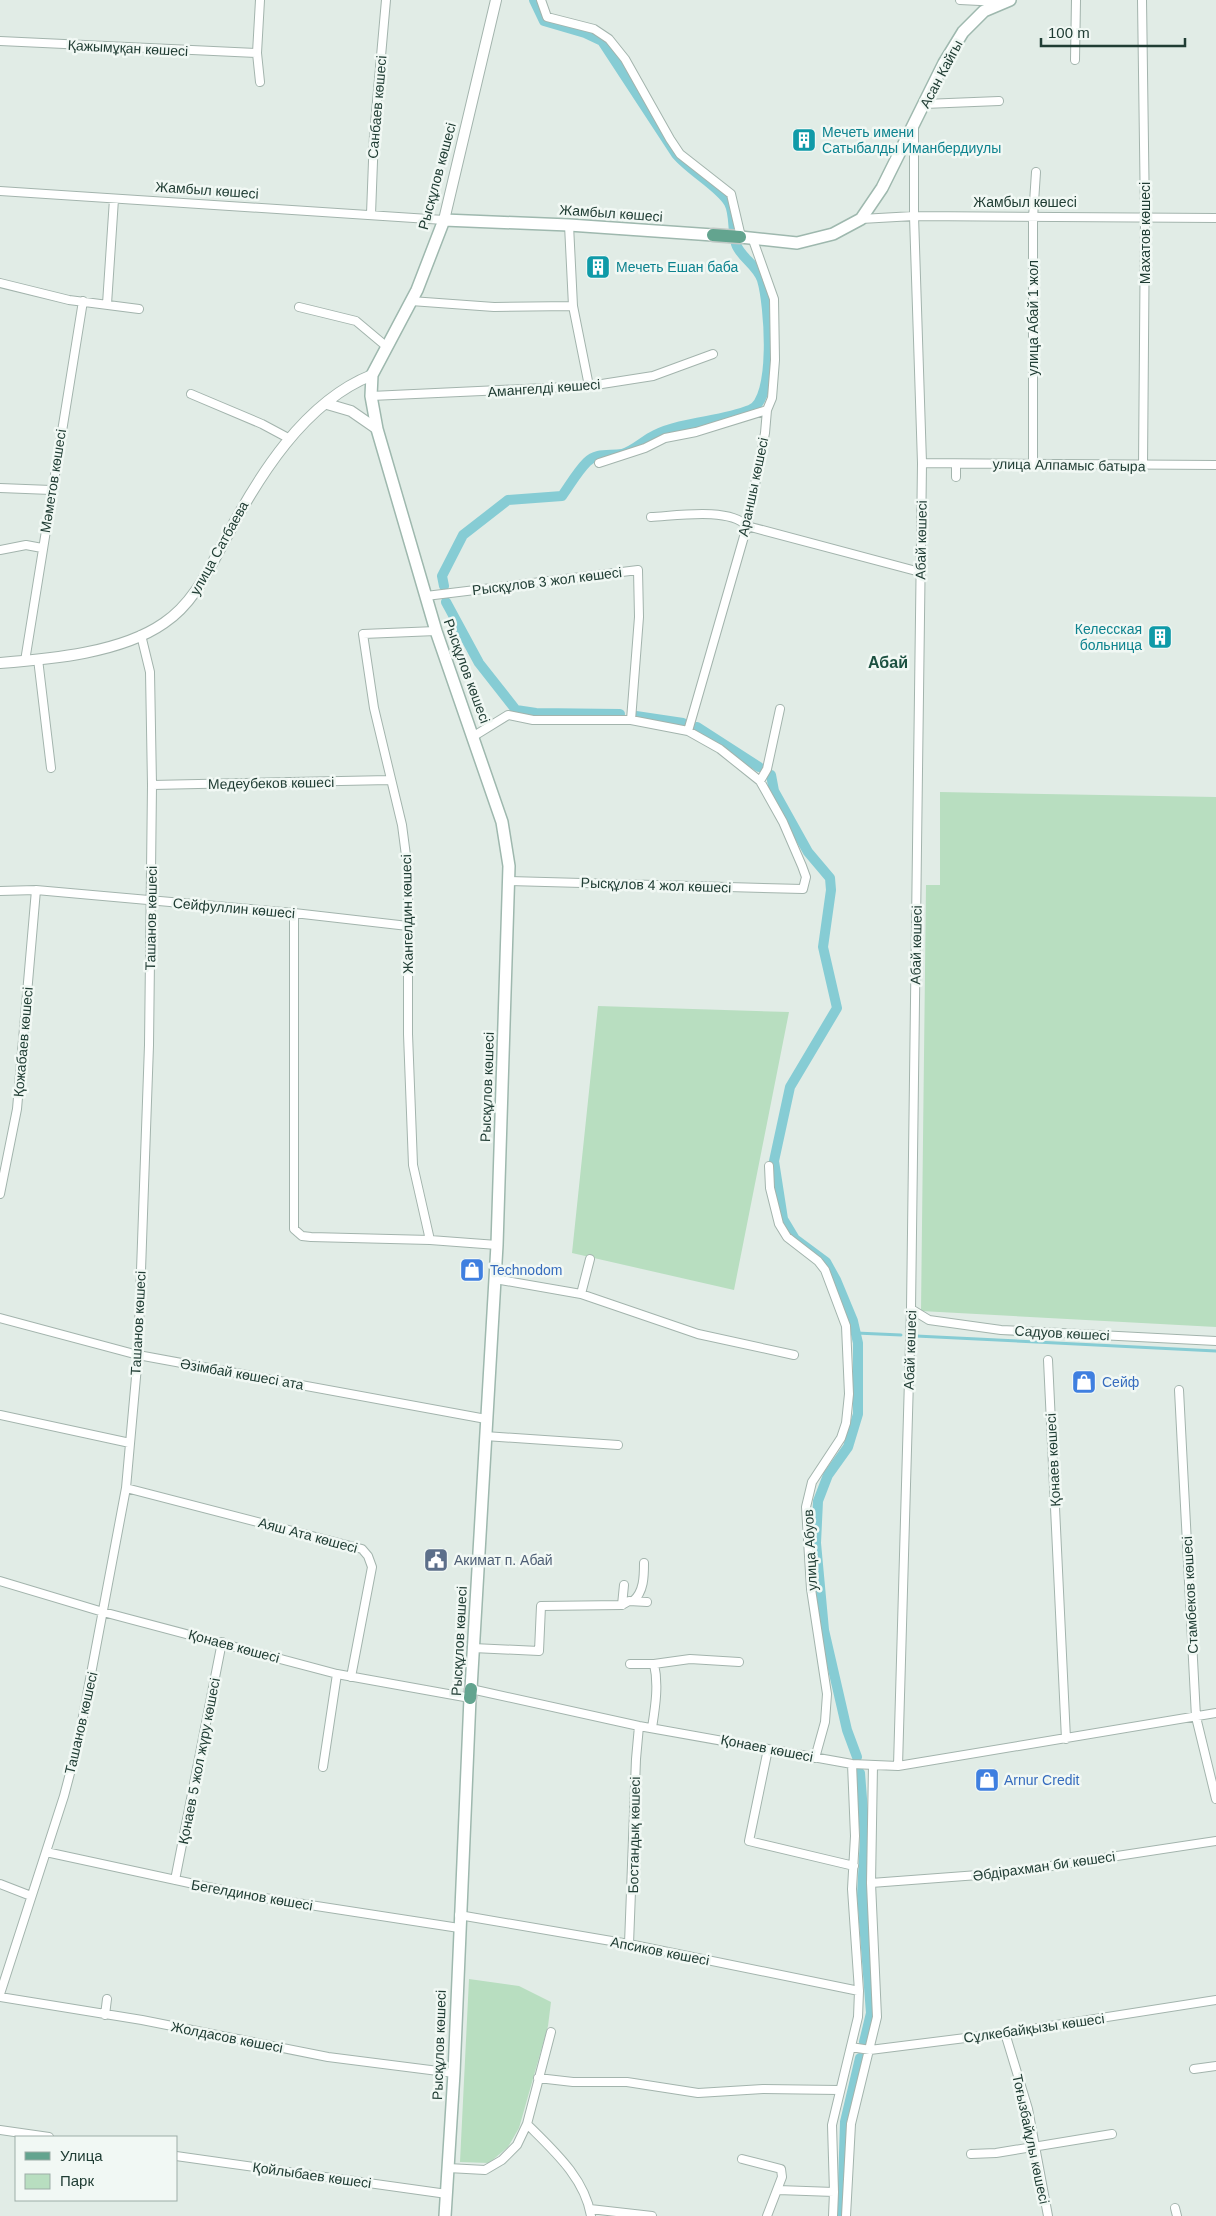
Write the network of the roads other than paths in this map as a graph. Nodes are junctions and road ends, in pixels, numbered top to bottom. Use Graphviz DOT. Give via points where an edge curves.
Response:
graph roads {
  1 [pos="260,0"];
  2 [pos="386,0"];
  3 [pos="496,0"];
  4 [pos="541,0"];
  5 [pos="960,0"];
  6 [pos="1076,0"];
  7 [pos="1142,0"];
  8 [pos="1006,1"];
  9 [pos="0,41"];
  10 [pos="257,54"];
  11 [pos="1075,60"];
  12 [pos="260,82"];
  13 [pos="999,101"];
  14 [pos="924,104"];
  15 [pos="914,125"];
  16 [pos="1036,172"];
  17 [pos="0,191"];
  18 [pos="114,199"];
  19 [pos="371,214"];
  20 [pos="914,216"];
  21 [pos="1145,217"];
  22 [pos="1033,218"];
  23 [pos="1216,218"];
  24 [pos="861,219"];
  25 [pos="444,220"];
  26 [pos="569,225"];
  27 [pos="713,235"];
  28 [pos="741,237"];
  29 [pos="753,240"];
  30 [pos="0,283"];
  31 [pos="83,301"];
  32 [pos="411,302"];
  33 [pos="107,304"];
  34 [pos="573,306"];
  35 [pos="299,307"];
  36 [pos="139,309"];
  37 [pos="388,347"];
  38 [pos="713,354"];
  39 [pos="372,375"];
  40 [pos="589,386"];
  41 [pos="191,394"];
  42 [pos="371,396"];
  43 [pos="327,404"];
  44 [pos="767,410"];
  45 [pos="377,428"];
  46 [pos="290,439"];
  47 [pos="599,463"];
  48 [pos="922,463"];
  49 [pos="956,464"];
  50 [pos="1033,464"];
  51 [pos="1216,465"];
  52 [pos="1143,466"];
  53 [pos="956,477"];
  54 [pos="0,488"];
  55 [pos="51,490"];
  56 [pos="651,517"];
  57 [pos="747,526"];
  58 [pos="42,548"];
  59 [pos="0,550"];
  60 [pos="920,572"];
  61 [pos="426,596"];
  62 [pos="436,631"];
  63 [pos="141,636"];
  64 [pos="38,659"];
  65 [pos="25,661"];
  66 [pos="0,663"];
  67 [pos="780,709"];
  68 [pos="631,720"];
  69 [pos="688,731"];
  70 [pos="474,736"];
  71 [pos="51,768"];
  72 [pos="390,780"];
  73 [pos="760,781"];
  74 [pos="152,785"];
  75 [pos="510,881"];
  76 [pos="36,890"];
  77 [pos="0,891"];
  78 [pos="151,900"];
  79 [pos="294,913"];
  80 [pos="408,926"];
  81 [pos="769,1166"];
  82 [pos="0,1194"];
  83 [pos="430,1240"];
  84 [pos="497,1245"];
  85 [pos="590,1259"];
  86 [pos="495,1279"];
  87 [pos="580,1294"];
  88 [pos="911,1309"];
  89 [pos="0,1318"];
  90 [pos="1216,1341"];
  91 [pos="138,1355"];
  92 [pos="794,1355"];
  93 [pos="1048,1360"];
  94 [pos="1179,1390"];
  95 [pos="0,1414"];
  96 [pos="486,1419"];
  97 [pos="485,1436"];
  98 [pos="130,1443"];
  99 [pos="618,1445"];
  100 [pos="126,1488"];
  101 [pos="644,1563"];
  102 [pos="0,1581"];
  103 [pos="624,1585"];
  104 [pos="633,1600"];
  105 [pos="647,1602"];
  106 [pos="622,1605"];
  107 [pos="104,1612"];
  108 [pos="222,1642"];
  109 [pos="473,1648"];
  110 [pos="739,1662"];
  111 [pos="630,1664"];
  112 [pos="654,1664"];
  113 [pos="337,1674"];
  114 [pos="351,1677"];
  115 [pos="471,1694"];
  116 [pos="1216,1713"];
  117 [pos="1196,1717"];
  118 [pos="639,1726"];
  119 [pos="652,1728"];
  120 [pos="1066,1739"];
  121 [pos="768,1749"];
  122 [pos="816,1758"];
  123 [pos="852,1764"];
  124 [pos="873,1765"];
  125 [pos="898,1766"];
  126 [pos="323,1767"];
  127 [pos="1216,1799"];
  128 [pos="1216,1840"];
  129 [pos="46,1852"];
  130 [pos="854,1866"];
  131 [pos="176,1880"];
  132 [pos="871,1883"];
  133 [pos="0,1884"];
  134 [pos="31,1896"];
  135 [pos="459,1915"];
  136 [pos="459,1928"];
  137 [pos="629,1944"];
  138 [pos="859,1991"];
  139 [pos="0,1996"];
  140 [pos="107,2000"];
  141 [pos="1216,2000"];
  142 [pos="105,2015"];
  143 [pos="551,2032"];
  144 [pos="1005,2033"];
  145 [pos="851,2047"];
  146 [pos="870,2050"];
  147 [pos="1216,2066"];
  148 [pos="1194,2069"];
  149 [pos="454,2073"];
  150 [pos="538,2078"];
  151 [pos="839,2090"];
  152 [pos="527,2124"];
  153 [pos="0,2130"];
  154 [pos="1112,2134"];
  155 [pos="42,2136"];
  156 [pos="1036,2146"];
  157 [pos="971,2154"];
  158 [pos="178,2156"];
  159 [pos="742,2159"];
  160 [pos="448,2168"];
  161 [pos="778,2190"];
  162 [pos="834,2192"];
  163 [pos="447,2194"];
  164 [pos="591,2213"];
  165 [pos="445,2216"];
  166 [pos="652,2216"];
  167 [pos="767,2216"];
  168 [pos="832,2216"];
  169 [pos="846,2216"];
  170 [pos="1048,2216"];
  1 -- 10 [label="street"];
  2 -- 19 [label="street, Санбаев көшесі"];
  3 -- 25 [label="street, Рысқұлов көшесі"];
  4 -- 28 [label="street" via="547,17 594,29 610,38 680,154 731,194"];
  5 -- 8 [label="street"];
  6 -- 11 [label="street"];
  7 -- 21 [label="street, Махатов көшесі"];
  8 -- 14 [label="main road, Асан Кайгы" via="977,17 963,32"];
  9 -- 10 [label="street, Қажымұқан көшесі"];
  10 -- 12 [label="street"];
  13 -- 14 [label="street"];
  14 -- 15 [label="main road, Асан Кайгы"];
  15 -- 20 [label="street, Абай көшесі"];
  15 -- 24 [label="main road, Асан Кайгы" via="882,188"];
  16 -- 22 [label="street, улица Абай 1 жол"];
  17 -- 18 [label="street, Жамбыл көшесі"];
  18 -- 19 [label="street, Жамбыл көшесі"];
  18 -- 33 [label="street"];
  19 -- 25 [label="street, Жамбыл көшесі"];
  20 -- 22 [label="street, Жамбыл көшесі"];
  20 -- 24 [label="street, Жамбыл көшесі"];
  20 -- 48 [label="street, Абай көшесі"];
  21 -- 22 [label="street, Жамбыл көшесі"];
  21 -- 23 [label="street, Жамбыл көшесі"];
  21 -- 52 [label="street, Махатов көшесі"];
  22 -- 50 [label="street, улица Абай 1 жол"];
  24 -- 29 [label="main road, Жамбыл көшесі" via="833,234 797,243"];
  25 -- 26 [label="main road, Жамбыл көшесі"];
  25 -- 32 [label="main road, Рысқұлов көшесі"];
  26 -- 27 [label="main road, Жамбыл көшесі"];
  26 -- 34 [label="street"];
  27 -- 28 [label="main road, Жамбыл көшесі"];
  28 -- 29 [label="main road, Жамбыл көшесі"];
  29 -- 44 [label="street, Араншы көшесі" via="771,287 776,312 774,379"];
  30 -- 31 [label="street"];
  31 -- 33 [label="street"];
  31 -- 55 [label="street, Мәметов көшесі"];
  32 -- 34 [label="street" via="494,307"];
  32 -- 37 [label="main road, Рысқұлов көшесі"];
  33 -- 36 [label="street"];
  34 -- 40 [label="street"];
  35 -- 37 [label="street" via="356,321"];
  37 -- 39 [label="main road, Рысқұлов көшесі"];
  38 -- 40 [label="street, Амангелді көшесі" via="653,376"];
  39 -- 42 [label="main road, Рысқұлов көшесі"];
  39 -- 43 [label="street, улица Сатбаева" via="349,386"];
  40 -- 42 [label="street, Амангелді көшесі"];
  41 -- 46 [label="street"];
  42 -- 45 [label="main road, Рысқұлов көшесі"];
  43 -- 45 [label="street" via="351,411"];
  43 -- 46 [label="street, улица Сатбаева"];
  44 -- 47 [label="street" via="665,438"];
  44 -- 57 [label="street, Араншы көшесі"];
  45 -- 61 [label="main road, Рысқұлов көшесі"];
  46 -- 63 [label="street, улица Сатбаева" via="254,485 193,595 174,616"];
  48 -- 49 [label="street, улица Алпамыс батыра"];
  48 -- 60 [label="street, Абай көшесі"];
  49 -- 50 [label="street, улица Алпамыс батыра"];
  49 -- 53 [label="street"];
  50 -- 52 [label="street, улица Алпамыс батыра"];
  51 -- 52 [label="street, улица Алпамыс батыра"];
  54 -- 55 [label="street"];
  55 -- 58 [label="street, Мәметов көшесі"];
  56 -- 57 [label="street" via="719,515 742,520"];
  57 -- 60 [label="street"];
  57 -- 69 [label="street, Араншы көшесі"];
  58 -- 59 [label="street" via="26,546"];
  58 -- 65 [label="street, Мәметов көшесі"];
  60 -- 88 [label="street, Абай көшесі"];
  61 -- 62 [label="main road, Рысқұлов көшесі"];
  61 -- 68 [label="street, Рысқұлов 3 жол көшесі" via="638,570 639,617"];
  62 -- 70 [label="main road, Рысқұлов көшесі"];
  62 -- 72 [label="street, Жангелдин көшесі" via="363,634 374,708"];
  63 -- 64 [label="street, улица Сатбаева" via="102,649"];
  63 -- 74 [label="street, Ташанов көшесі" via="150,672"];
  64 -- 65 [label="street, улица Сатбаева"];
  64 -- 71 [label="street"];
  65 -- 66 [label="street, улица Сатбаева"];
  67 -- 73 [label="street" via="767,769"];
  68 -- 69 [label="street"];
  68 -- 70 [label="street" via="534,720 508,715"];
  69 -- 73 [label="street" via="720,749"];
  70 -- 75 [label="main road, Рысқұлов көшесі" via="502,822"];
  72 -- 74 [label="street, Медеубеков көшесі"];
  72 -- 80 [label="street, Жангелдин көшесі" via="402,825 408,871"];
  73 -- 75 [label="street, Рысқұлов 4 жол көшесі" via="802,866 806,877 803,889"];
  74 -- 78 [label="street, Ташанов көшесі"];
  75 -- 84 [label="main road, Рысқұлов көшесі"];
  76 -- 77 [label="street, Сейфуллин көшесі"];
  76 -- 78 [label="street, Сейфуллин көшесі"];
  76 -- 82 [label="street, Қожабаев көшесі" via="17,1110"];
  78 -- 79 [label="street, Сейфуллин көшесі"];
  78 -- 91 [label="street, Ташанов көшесі"];
  79 -- 80 [label="street, Сейфуллин көшесі"];
  79 -- 83 [label="street" via="294,1229 302,1236 311,1237"];
  80 -- 83 [label="street, Жангелдин көшесі" via="408,1034 414,1165"];
  81 -- 122 [label="street, улица Абуов" via="770,1188 779,1224 787,1237 825,1270 846,1326 850,1394 846,1423 841,1438 812,1482 806,1506 811,1589 827,1694 825,1722"];
  83 -- 84 [label="street"];
  84 -- 86 [label="main road, Рысқұлов көшесі"];
  85 -- 87 [label="street"];
  86 -- 87 [label="street"];
  86 -- 96 [label="main road, Рысқұлов көшесі"];
  87 -- 92 [label="street" via="698,1334"];
  88 -- 90 [label="street, Садуов көшесі" via="929,1320 1001,1330"];
  88 -- 125 [label="street, Абай көшесі"];
  89 -- 91 [label="street, Әзімбай көшесі ата"];
  91 -- 96 [label="street, Әзімбай көшесі ата"];
  91 -- 98 [label="street, Ташанов көшесі"];
  93 -- 120 [label="street, Қонаев көшесі"];
  94 -- 117 [label="street, Стамбеков көшесі"];
  95 -- 98 [label="street"];
  96 -- 97 [label="main road, Рысқұлов көшесі"];
  97 -- 99 [label="street"];
  97 -- 109 [label="main road, Рысқұлов көшесі"];
  98 -- 100 [label="street, Ташанов көшесі"];
  100 -- 107 [label="street, Ташанов көшесі"];
  100 -- 114 [label="street, Аяш Ата көшесі" via="362,1549 372,1567"];
  101 -- 104 [label="street" via="640,1593"];
  102 -- 107 [label="street, Қонаев көшесі"];
  103 -- 106 [label="street"];
  104 -- 105 [label="street"];
  104 -- 106 [label="street"];
  106 -- 109 [label="street" via="541,1606 538,1651"];
  107 -- 108 [label="street, Қонаев көшесі"];
  107 -- 129 [label="street, Ташанов көшесі" via="78,1743"];
  108 -- 113 [label="street, Қонаев көшесі"];
  108 -- 131 [label="street, Қонаев 5 жол жүру көшесі"];
  109 -- 115 [label="main road, Рысқұлов көшесі"];
  110 -- 112 [label="street" via="690,1659"];
  111 -- 112 [label="street"];
  112 -- 119 [label="street"];
  113 -- 114 [label="street, Қонаев көшесі"];
  113 -- 126 [label="street"];
  114 -- 115 [label="street, Қонаев көшесі"];
  115 -- 118 [label="street, Қонаев көшесі"];
  115 -- 135 [label="main road, Рысқұлов көшесі"];
  116 -- 117 [label="street, Қонаев көшесі"];
  117 -- 120 [label="street, Қонаев көшесі"];
  117 -- 127 [label="street, Стамбеков көшесі"];
  118 -- 119 [label="street, Қонаев көшесі"];
  118 -- 137 [label="street, Бостандық көшесі"];
  119 -- 121 [label="street, Қонаев көшесі"];
  120 -- 125 [label="street, Қонаев көшесі"];
  121 -- 122 [label="street, Қонаев көшесі"];
  121 -- 130 [label="street" via="749,1841"];
  122 -- 123 [label="street, Қонаев көшесі"];
  123 -- 124 [label="street, Қонаев көшесі"];
  123 -- 130 [label="street"];
  124 -- 125 [label="street, Қонаев көшесі"];
  124 -- 132 [label="street"];
  128 -- 132 [label="street, Әбдірахман би көшесі" via="1005,1873"];
  129 -- 131 [label="street, Бегелдинов көшесі"];
  129 -- 134 [label="street, Ташанов көшесі"];
  130 -- 138 [label="street" via="852,1889"];
  131 -- 136 [label="street, Бегелдинов көшесі" via="294,1903"];
  132 -- 146 [label="street" via="877,2018"];
  133 -- 134 [label="street"];
  134 -- 139 [label="street, Ташанов көшесі"];
  135 -- 136 [label="main road, Рысқұлов көшесі"];
  135 -- 137 [label="street, Апсиков көшесі"];
  136 -- 149 [label="main road, Рысқұлов көшесі"];
  137 -- 138 [label="street, Апсиков көшесі"];
  138 -- 145 [label="street" via="858,2017"];
  139 -- 142 [label="street, Жолдасов көшесі"];
  140 -- 142 [label="street"];
  141 -- 144 [label="street, Сұлкебайқызы көшесі"];
  142 -- 149 [label="street, Жолдасов көшесі" via="328,2057"];
  143 -- 150 [label="street"];
  144 -- 146 [label="street, Сұлкебайқызы көшесі"];
  144 -- 156 [label="street, Тоғызбайұлы көшесі"];
  145 -- 146 [label="street, Сұлкебайқызы көшесі"];
  145 -- 151 [label="street"];
  146 -- 169 [label="street" via="851,2124"];
  147 -- 148 [label="street"];
  149 -- 160 [label="main road, Рысқұлов көшесі"];
  150 -- 151 [label="street" via="627,2082 698,2093 763,2089"];
  150 -- 152 [label="street"];
  151 -- 162 [label="street" via="832,2125"];
  152 -- 160 [label="street" via="517,2145 493,2166 476,2170"];
  152 -- 164 [label="street" via="565,2164 585,2194"];
  153 -- 155 [label="street"];
  154 -- 156 [label="street"];
  156 -- 157 [label="street"];
  156 -- 170 [label="street, Тоғызбайұлы көшесі"];
  158 -- 163 [label="street, Қойлыбаев көшесі"];
  159 -- 161 [label="street" via="781,2168"];
  160 -- 163 [label="main road, Рысқұлов көшесі"];
  161 -- 162 [label="street"];
  161 -- 167 [label="street"];
  162 -- 168 [label="street"];
  163 -- 165 [label="main road, Рысқұлов көшесі"];
  164 -- 166 [label="street"];
}
